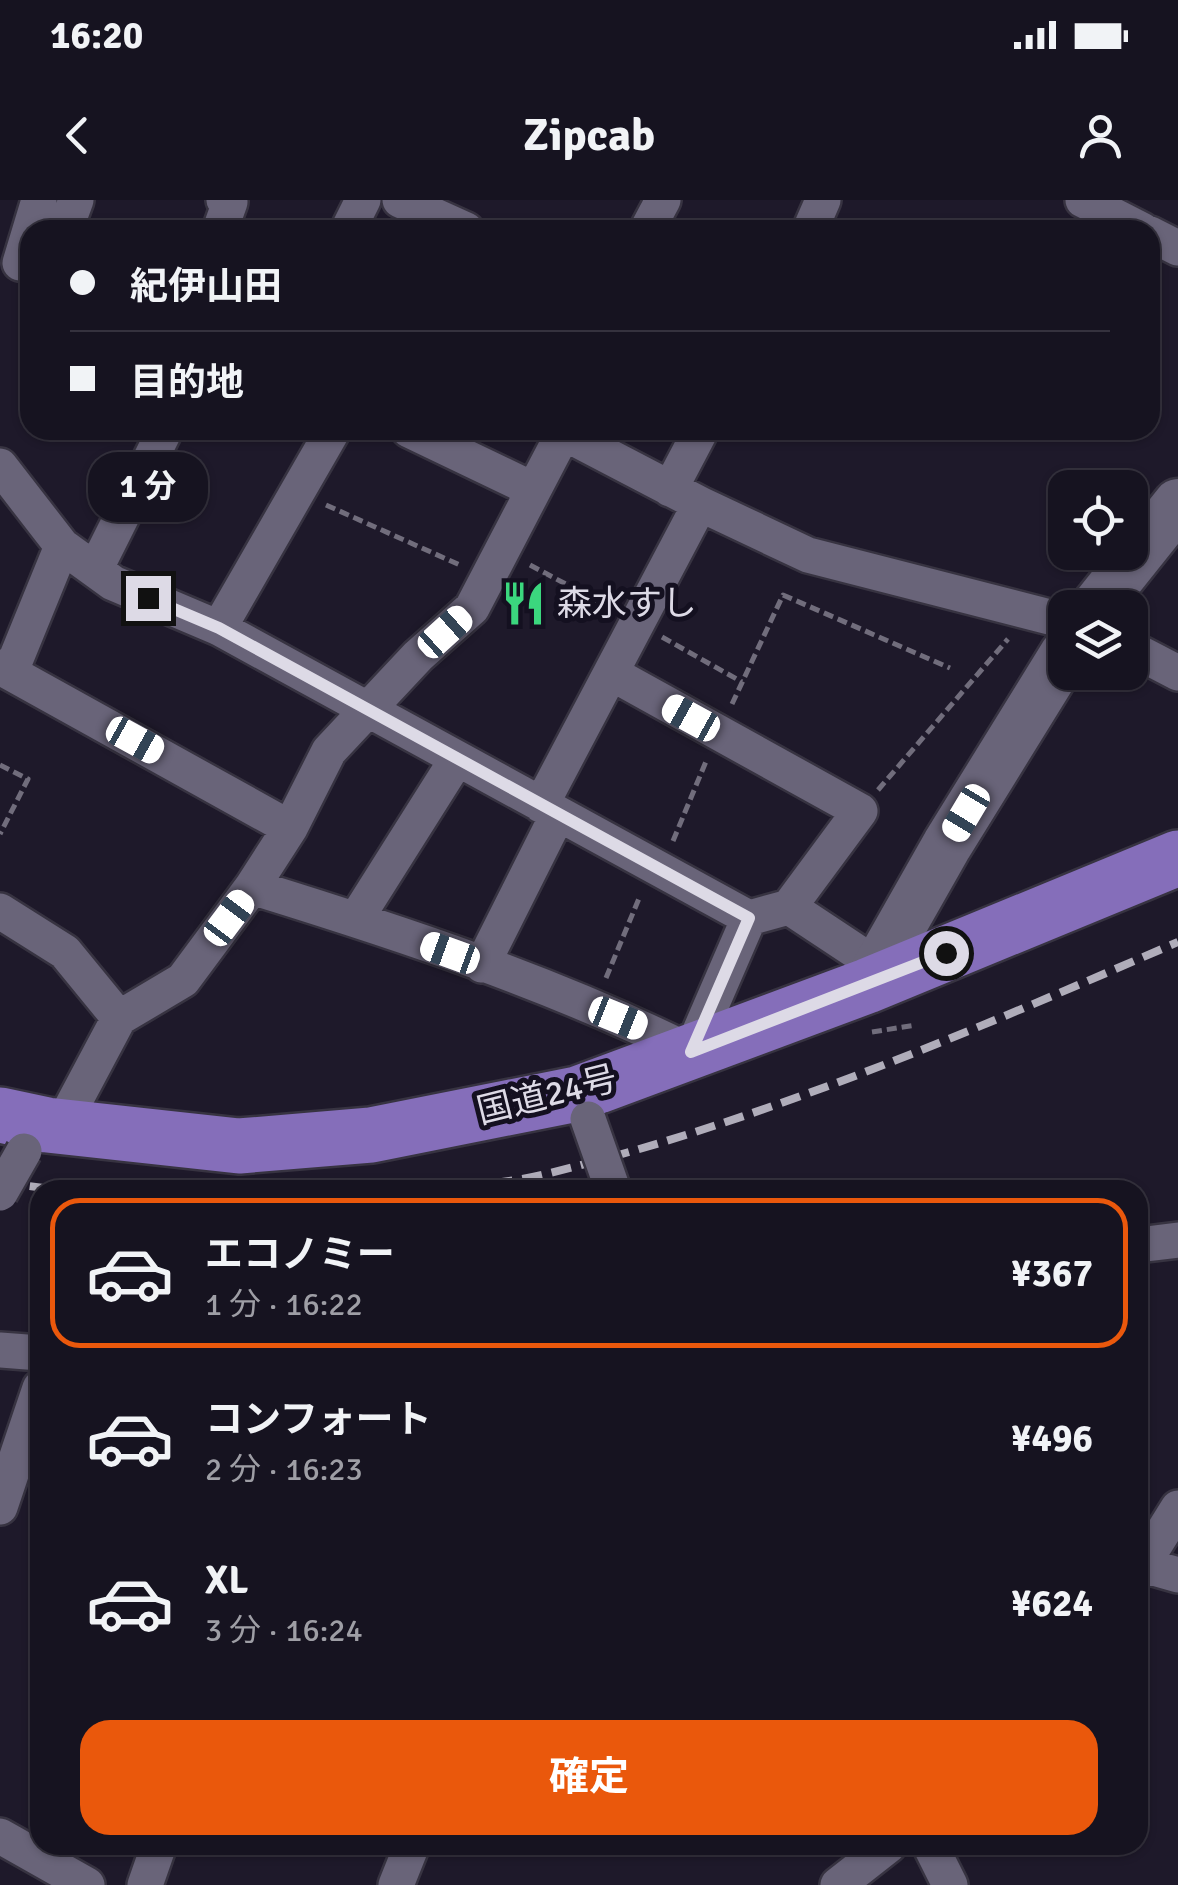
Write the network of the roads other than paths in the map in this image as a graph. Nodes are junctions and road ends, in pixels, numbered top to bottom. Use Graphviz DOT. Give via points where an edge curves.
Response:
graph roads {
  1 [pos="224,200"];
  2 [pos="400,200"];
  3 [pos="1083,200"];
  4 [pos="224,220"];
  5 [pos="439,220"];
  6 [pos="1122,220"];
  7 [pos="160,440"];
  8 [pos="327,440"];
  9 [pos="430,440"];
  10 [pos="560,440"];
  11 [pos="580,440"];
  12 [pos="699,440"];
  13 [pos="0,466"];
  14 [pos="532,490"];
  15 [pos="685,497"];
  16 [pos="1178,504"];
  17 [pos="62,546"];
  18 [pos="96,568"];
  19 [pos="1109,590"];
  20 [pos="1048,616"];
  21 [pos="219,628"];
  22 [pos="1148,657"];
  23 [pos="6,669"];
  24 [pos="611,673"];
  25 [pos="1178,673"];
  26 [pos="1048,682"];
  27 [pos="368,710"];
  28 [pos="456,759"];
  29 [pos="550,809"];
  30 [pos="290,828"];
  31 [pos="1178,858"];
  32 [pos="252,887"];
  33 [pos="789,908"];
  34 [pos="0,911"];
  35 [pos="749,918"];
  36 [pos="356,919"];
  37 [pos="482,965"];
  38 [pos="867,986"];
  39 [pos="119,1018"];
  40 [pos="691,1052"];
  41 [pos="582,1107"];
  42 [pos="24,1131"];
  43 [pos="609,1180"];
  44 [pos="0,1194"];
  45 [pos="1178,1240"];
  46 [pos="1148,1244"];
  47 [pos="0,1350"];
  48 [pos="30,1352"];
  49 [pos="30,1427"];
  50 [pos="0,1507"];
  51 [pos="1178,1508"];
  52 [pos="1148,1556"];
  53 [pos="1148,1570"];
  54 [pos="1178,1575"];
  55 [pos="0,1836"];
  56 [pos="30,1853"];
  57 [pos="34,1855"];
  58 [pos="156,1855"];
  59 [pos="408,1855"];
  60 [pos="876,1855"];
  61 [pos="935,1855"];
  62 [pos="87,1885"];
  63 [pos="145,1885"];
  64 [pos="396,1885"];
  65 [pos="838,1885"];
  66 [pos="950,1885"];
  1 -- 4 [label="street" via="230,202"];
  2 -- 5 [label="street"];
  3 -- 6 [label="street"];
  7 -- 18 [label="street"];
  8 -- 21 [label="street"];
  9 -- 14 [label="street"];
  10 -- 14 [label="street"];
  11 -- 15 [label="street"];
  12 -- 15 [label="street"];
  13 -- 17 [label="street"];
  14 -- 27 [label="street" via="472,608"];
  15 -- 20 [label="street" via="808,554"];
  15 -- 24 [label="street"];
  16 -- 19 [label="main road"];
  17 -- 18 [label="street"];
  17 -- 23 [label="street"];
  18 -- 21 [label="street" via="114,583"];
  21 -- 27 [label="street"];
  22 -- 25 [label="street"];
  23 -- 30 [label="street"];
  24 -- 29 [label="street"];
  24 -- 33 [label="street" via="860,811"];
  26 -- 38 [label="main road"];
  27 -- 28 [label="street"];
  27 -- 30 [label="street" via="329,751"];
  28 -- 29 [label="street"];
  28 -- 36 [label="street"];
  29 -- 35 [label="street"];
  29 -- 37 [label="street"];
  30 -- 32 [label="street"];
  31 -- 38 [label="highway, 国道24号"];
  32 -- 36 [label="street"];
  32 -- 39 [label="street" via="182,980"];
  33 -- 35 [label="street"];
  33 -- 38 [label="street" via="860,954"];
  34 -- 39 [label="street" via="66,952"];
  35 -- 40 [label="street"];
  36 -- 37 [label="street"];
  37 -- 40 [label="street"];
  38 -- 40 [label="highway, 国道24号"];
  39 -- 42 [label="street" via="69,1112"];
  40 -- 41 [label="highway, 国道24号"];
  41 -- 42 [label="highway, 国道24号" via="239,1146"];
  41 -- 43 [label="street, bridge"];
  42 -- 44 [label="street, bridge"];
  45 -- 46 [label="street"];
  47 -- 48 [label="street"];
  49 -- 50 [label="street"];
  51 -- 52 [label="street"];
  53 -- 54 [label="street"];
  55 -- 56 [label="street"];
  57 -- 62 [label="street"];
  58 -- 63 [label="street"];
  59 -- 64 [label="street"];
  60 -- 65 [label="street"];
  61 -- 66 [label="street"];
}
